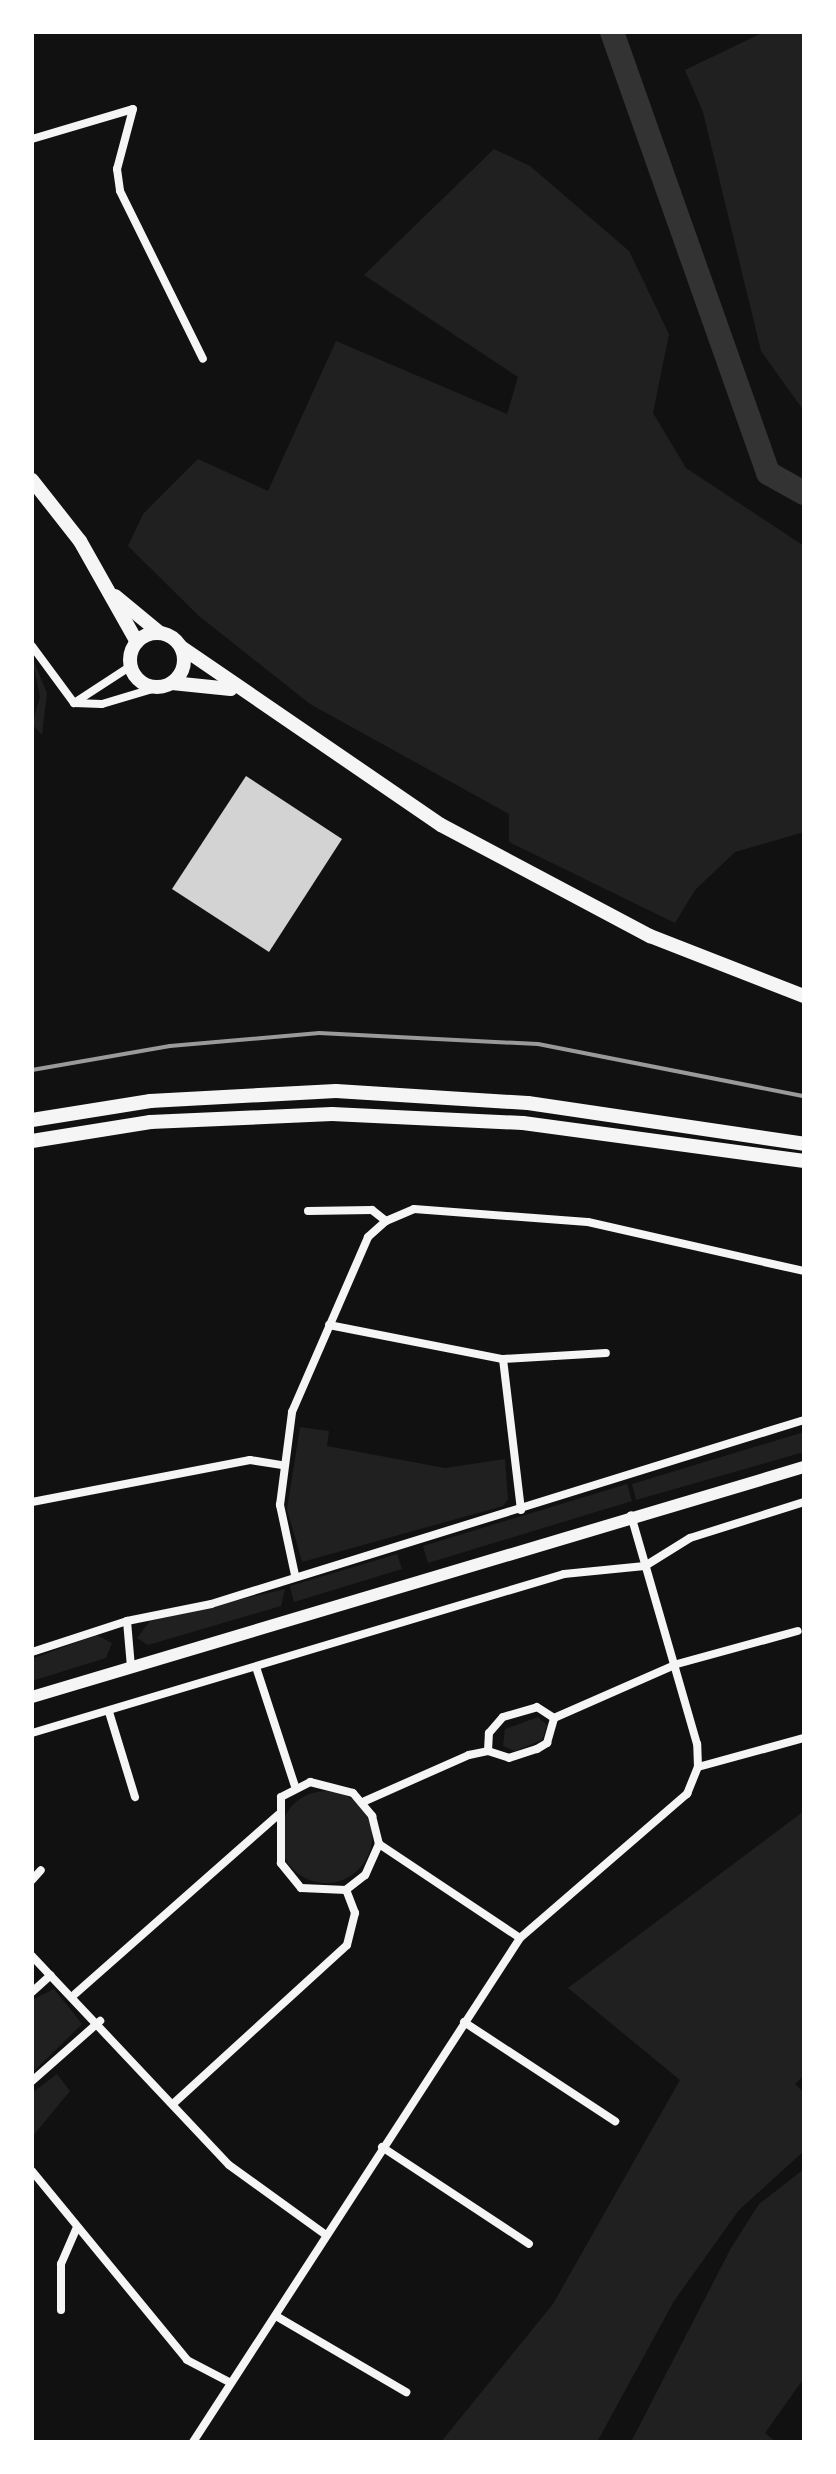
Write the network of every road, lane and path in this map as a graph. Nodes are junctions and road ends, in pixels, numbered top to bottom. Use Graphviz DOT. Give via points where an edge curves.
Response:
graph roads {
  1 [pos="32,139"];
  2 [pos="203,359"];
  3 [pos="32,480"];
  4 [pos="109,591"];
  5 [pos="160,633"];
  6 [pos="137,642"];
  7 [pos="32,646"];
  8 [pos="181,647"];
  9 [pos="131,666"];
  10 [pos="166,685"];
  11 [pos="239,691"];
  12 [pos="74,703"];
  13 [pos="804,996"];
  14 [pos="32,1120"];
  15 [pos="32,1141"];
  16 [pos="804,1144"];
  17 [pos="804,1161"];
  18 [pos="308,1211"];
  19 [pos="386,1221"];
  20 [pos="804,1271"];
  21 [pos="329,1325"];
  22 [pos="606,1353"];
  23 [pos="503,1359"];
  24 [pos="804,1420"];
  25 [pos="281,1465"];
  26 [pos="804,1467"];
  27 [pos="32,1502"];
  28 [pos="804,1502"];
  29 [pos="521,1510"];
  30 [pos="631,1515"];
  31 [pos="645,1566"];
  32 [pos="295,1575"];
  33 [pos="127,1621"];
  34 [pos="798,1631"];
  35 [pos="32,1652"];
  36 [pos="677,1664"];
  37 [pos="131,1667"];
  38 [pos="256,1667"];
  39 [pos="32,1697"];
  40 [pos="109,1712"];
  41 [pos="554,1718"];
  42 [pos="32,1733"];
  43 [pos="804,1738"];
  44 [pos="488,1751"];
  45 [pos="698,1767"];
  46 [pos="295,1786"];
  47 [pos="135,1797"];
  48 [pos="365,1801"];
  49 [pos="278,1815"];
  50 [pos="379,1844"];
  51 [pos="41,1870"];
  52 [pos="32,1880"];
  53 [pos="346,1890"];
  54 [pos="520,1938"];
  55 [pos="32,1956"];
  56 [pos="51,1975"];
  57 [pos="32,1992"];
  58 [pos="75,1994"];
  59 [pos="100,2021"];
  60 [pos="464,2022"];
  61 [pos="32,2081"];
  62 [pos="174,2103"];
  63 [pos="615,2121"];
  64 [pos="382,2147"];
  65 [pos="32,2171"];
  66 [pos="77,2227"];
  67 [pos="326,2235"];
  68 [pos="529,2244"];
  69 [pos="61,2310"];
  70 [pos="276,2316"];
  71 [pos="229,2382"];
  72 [pos="406,2392"];
  73 [pos="193,2442"];
  1 -- 2 [label="street" via="133,109 117,169 120,191"];
  3 -- 4 [label="main road"];
  4 -- 5 [label="main road"];
  4 -- 6 [label="main road"];
  5 -- 6 [label="main road"];
  5 -- 8 [label="main road"];
  6 -- 9 [label="main road"];
  7 -- 12 [label="street"];
  8 -- 10 [label="main road" via="184,663"];
  8 -- 11 [label="main road"];
  9 -- 10 [label="main road" via="138,679"];
  9 -- 12 [label="street"];
  10 -- 11 [label="main road"];
  10 -- 12 [label="street" via="102,704"];
  11 -- 13 [label="main road" via="441,825 565,894 703,960"];
  14 -- 16 [label="main road" via="150,1101 336,1091 528,1103"];
  15 -- 17 [label="main road" via="150,1122 332,1114 523,1123"];
  18 -- 19 [label="street" via="372,1210"];
  19 -- 20 [label="street" via="414,1209 588,1222"];
  19 -- 21 [label="street" via="368,1237"];
  21 -- 23 [label="street"];
  21 -- 25 [label="street" via="292,1412"];
  22 -- 23 [label="street"];
  23 -- 29 [label="street"];
  24 -- 29 [label="street"];
  25 -- 27 [label="street" via="250,1460"];
  25 -- 32 [label="street" via="284,1543"];
  26 -- 30 [label="main road"];
  28 -- 31 [label="street" via="690,1538"];
  29 -- 32 [label="street"];
  30 -- 31 [label="street"];
  30 -- 37 [label="main road"];
  31 -- 36 [label="street"];
  31 -- 38 [label="street" via="564,1574"];
  32 -- 33 [label="street" via="211,1604"];
  33 -- 35 [label="street"];
  33 -- 37 [label="street"];
  34 -- 36 [label="street"];
  36 -- 41 [label="street"];
  36 -- 45 [label="street"];
  37 -- 39 [label="main road"];
  38 -- 40 [label="street"];
  38 -- 46 [label="street"];
  40 -- 42 [label="street"];
  40 -- 47 [label="street"];
  41 -- 44 [label="street" via="547,1743 537,1749 509,1758"];
  41 -- 44 [label="street" via="537,1707 503,1717 489,1733"];
  43 -- 45 [label="street"];
  44 -- 48 [label="street"];
  45 -- 54 [label="street" via="687,1794 655,1826"];
  46 -- 48 [label="street" via="333,1784"];
  46 -- 49 [label="street" via="281,1797"];
  48 -- 50 [label="street"];
  49 -- 53 [label="street" via="289,1881 312,1891"];
  49 -- 58 [label="street"];
  50 -- 53 [label="street" via="365,1875"];
  50 -- 54 [label="street"];
  51 -- 52 [label="street"];
  53 -- 62 [label="street" via="355,1913 347,1945"];
  54 -- 60 [label="street"];
  55 -- 56 [label="street"];
  56 -- 57 [label="street"];
  56 -- 58 [label="street"];
  58 -- 59 [label="street"];
  59 -- 61 [label="street"];
  59 -- 62 [label="street"];
  60 -- 63 [label="street"];
  60 -- 64 [label="street"];
  62 -- 67 [label="street" via="238,2173"];
  64 -- 67 [label="street"];
  64 -- 68 [label="street"];
  65 -- 66 [label="street"];
  66 -- 69 [label="street" via="61,2264"];
  66 -- 71 [label="street" via="187,2360"];
  67 -- 70 [label="street"];
  70 -- 71 [label="street"];
  70 -- 72 [label="street"];
  71 -- 73 [label="street"];
}
